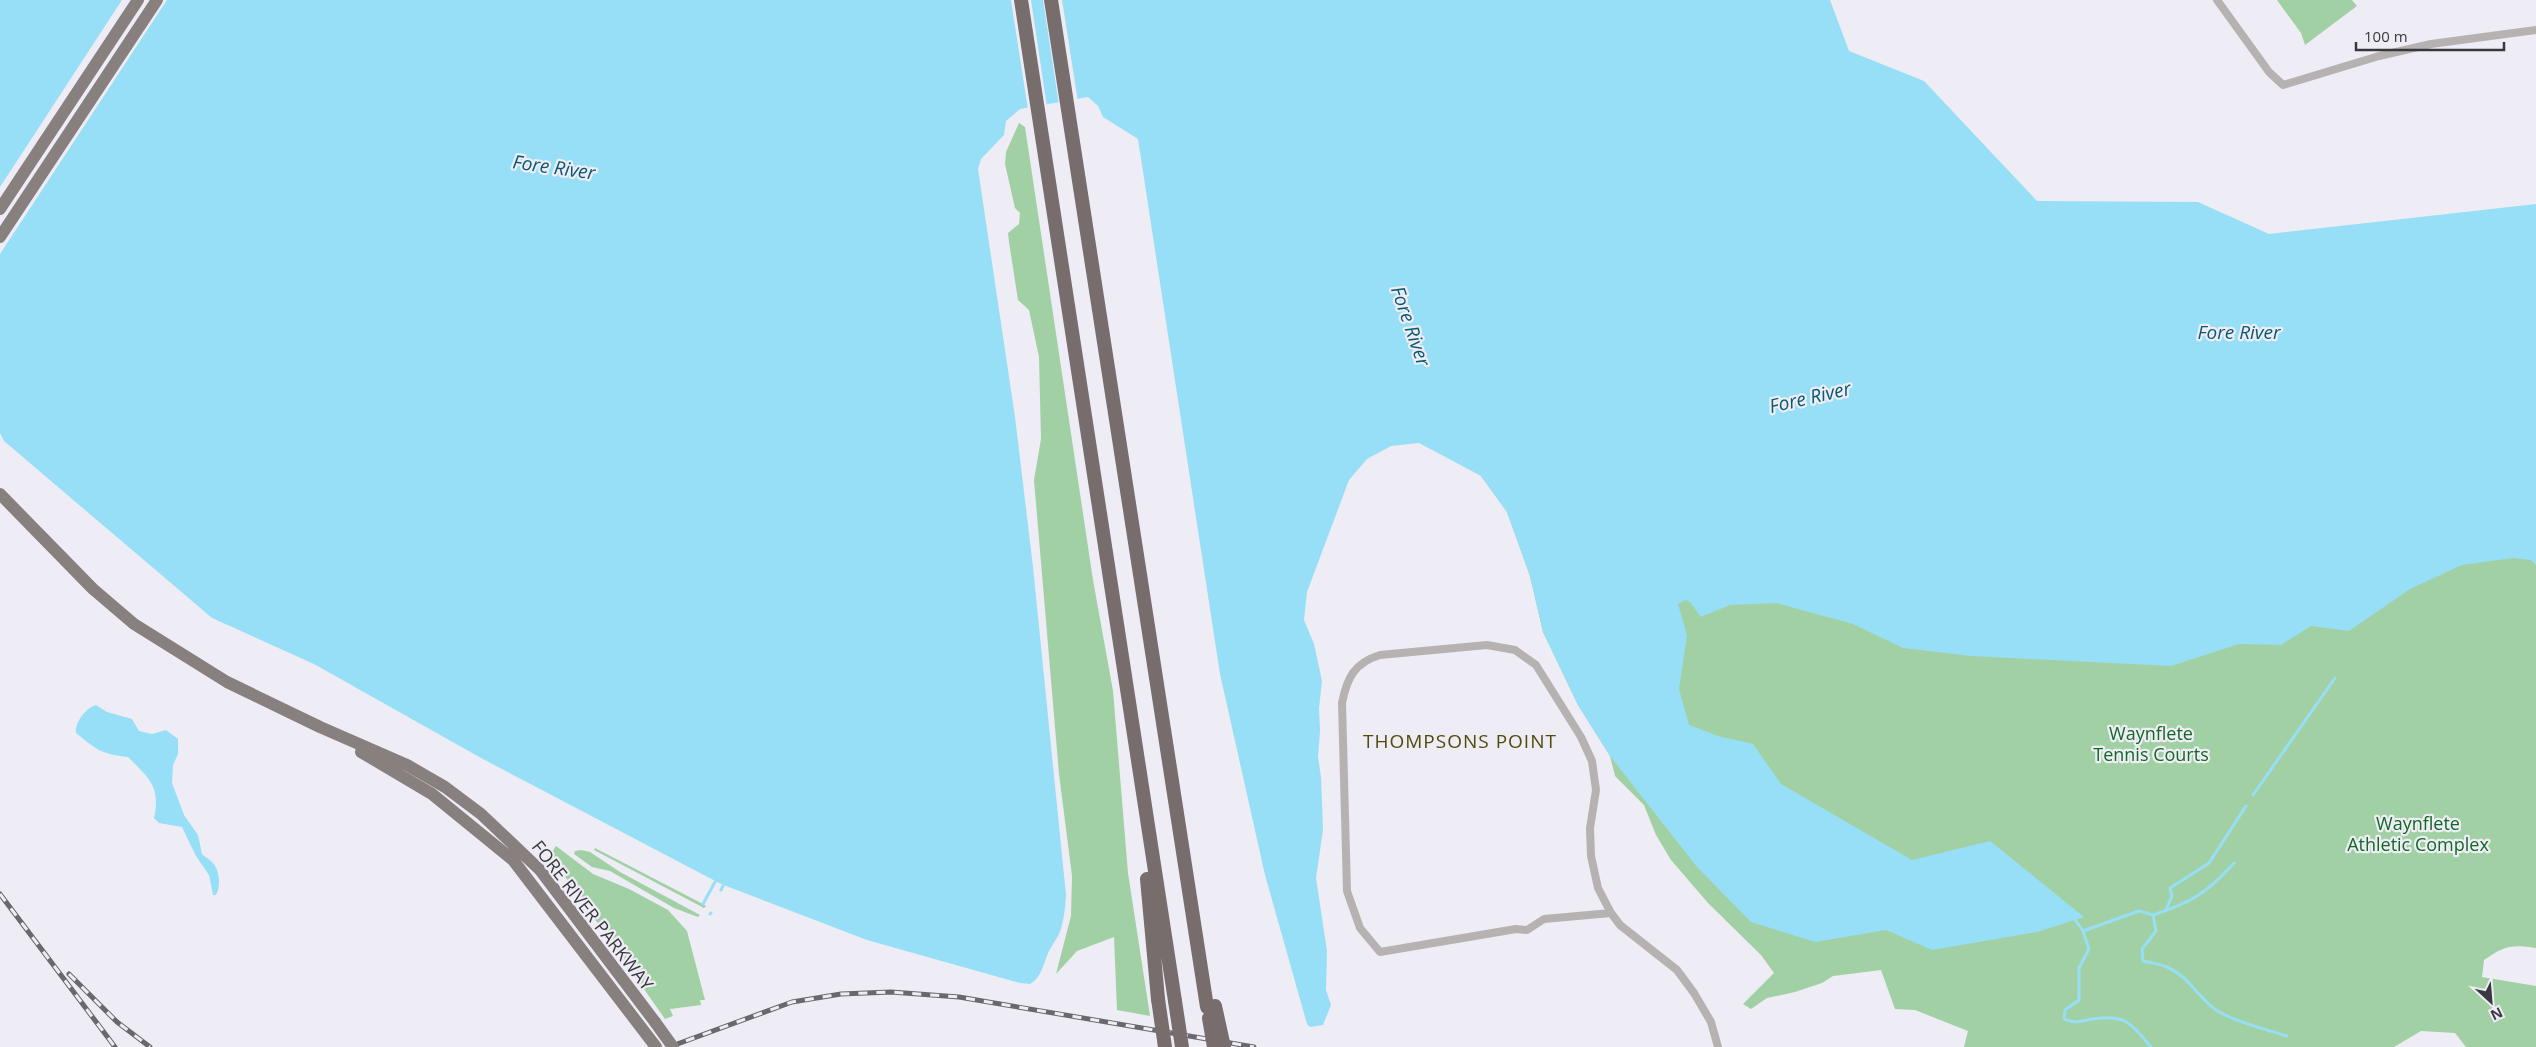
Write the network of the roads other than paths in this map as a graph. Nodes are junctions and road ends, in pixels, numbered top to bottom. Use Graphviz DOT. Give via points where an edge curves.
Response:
graph roads {
  1 [pos="138,0"];
  2 [pos="157,0"];
  3 [pos="1021,0"];
  4 [pos="1051,0"];
  5 [pos="2218,0"];
  6 [pos="2536,30"];
  7 [pos="0,209"];
  8 [pos="0,236"];
  9 [pos="0,494"];
  10 [pos="1137,768"];
  11 [pos="1611,914"];
  12 [pos="1211,1006"];
  13 [pos="649,1025"];
  14 [pos="656,1047"];
  15 [pos="673,1047"];
  16 [pos="1165,1047"];
  17 [pos="1182,1047"];
  18 [pos="1214,1047"];
  19 [pos="1224,1047"];
  20 [pos="1718,1047"];
  1 -- 7 [label="main road"];
  2 -- 8 [label="main road"];
  3 -- 10 [label="highway"];
  4 -- 12 [label="highway" via="1194,924"];
  5 -- 6 [label="street" via="2269,72 2283,85 2431,44"];
  9 -- 13 [label="main road, FORE RIVER PARKWAY" via="93,589 134,624 227,682 408,766 481,814 540,870"];
  10 -- 16 [label="highway, bridge"];
  10 -- 17 [label="highway, bridge"];
  11 -- 11 [label="street" via="1544,919 1527,930 1516,929 1380,952 1360,928 1346,891 1342,703 1346,682 1353,671 1366,660 1380,655 1487,646 1515,650 1536,665 1581,737 1592,761 1596,790 1590,828 1591,856 1598,888"];
  11 -- 20 [label="street" via="1677,970 1702,1004"];
  12 -- 18 [label="highway, bridge"];
  12 -- 19 [label="highway, bridge"];
  13 -- 14 [label="main road, FORE RIVER PARKWAY"];
  13 -- 15 [label="main road, FORE RIVER PARKWAY, bridge"];
}
